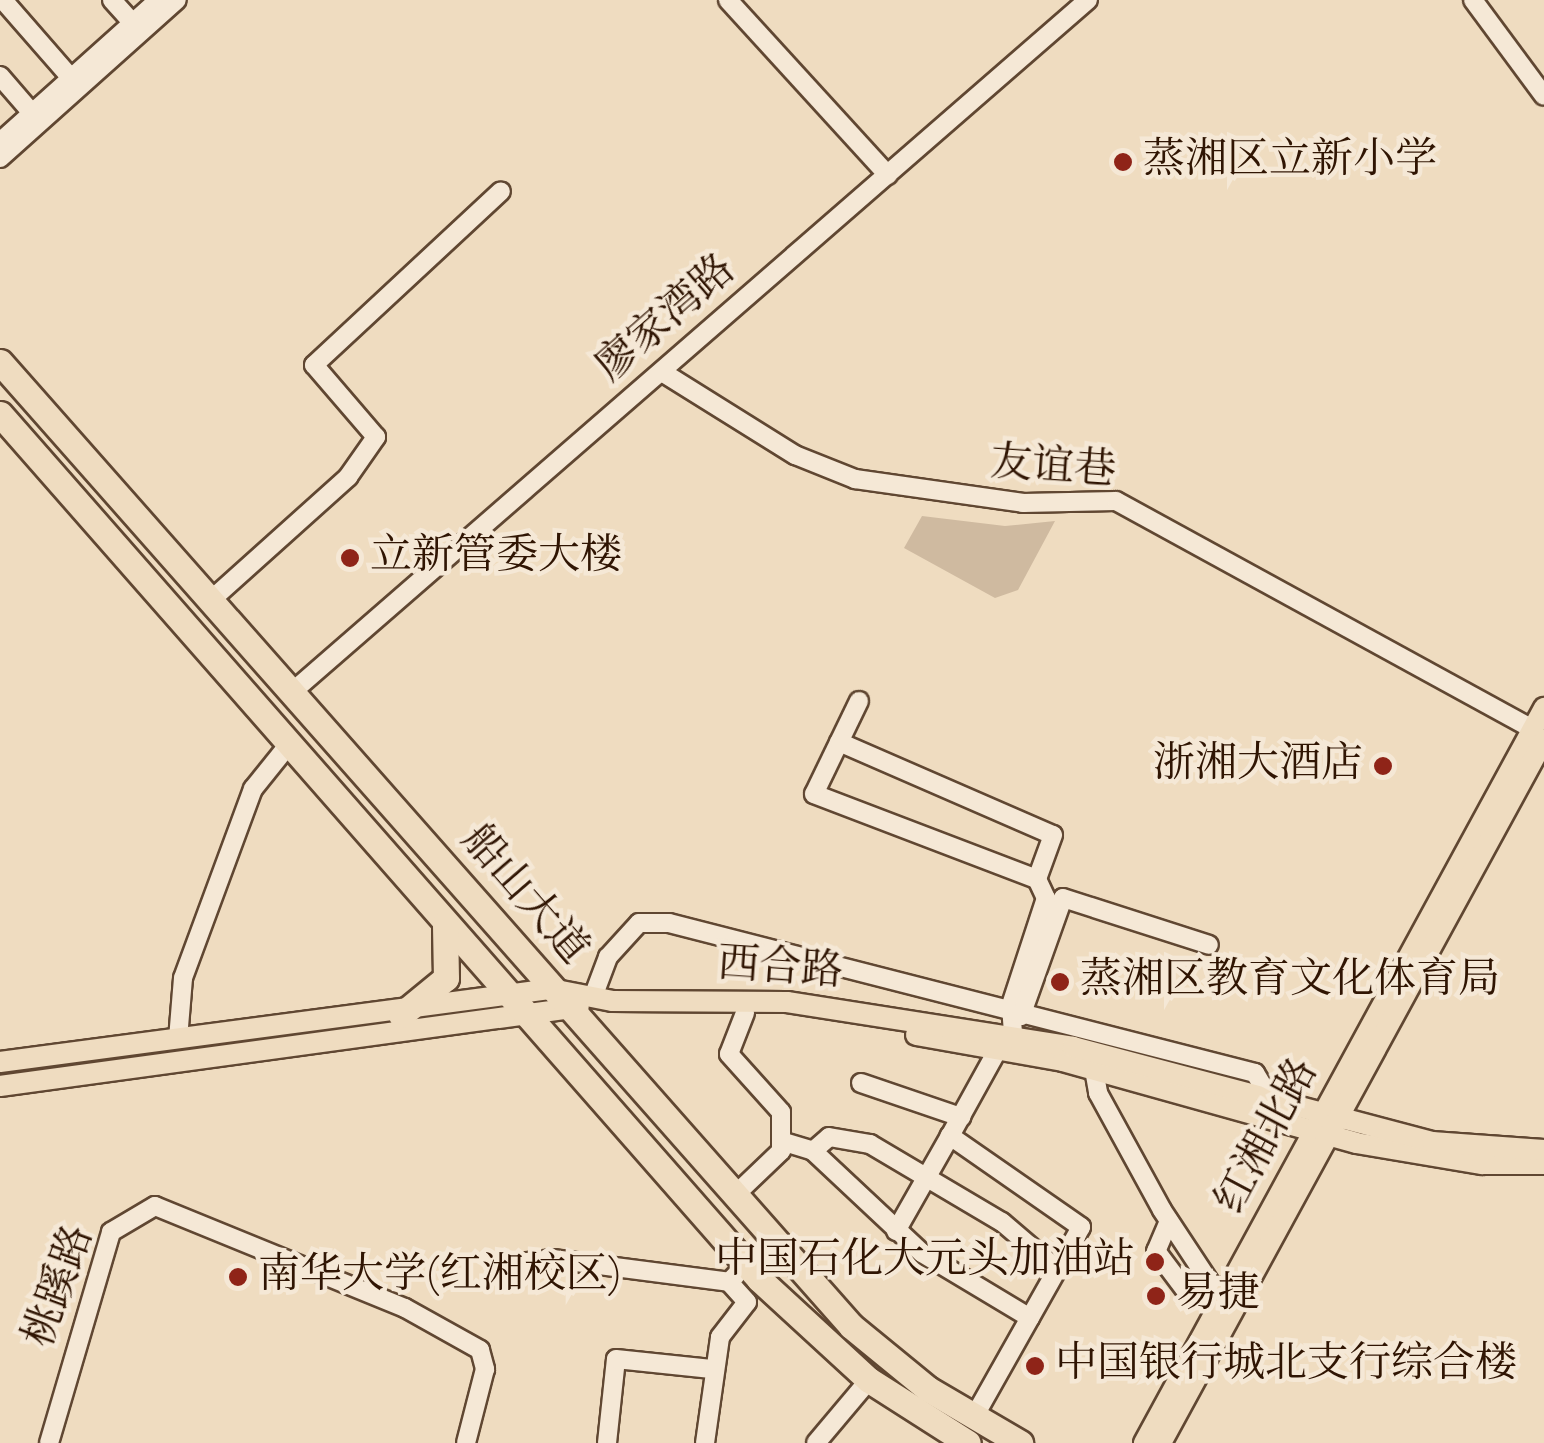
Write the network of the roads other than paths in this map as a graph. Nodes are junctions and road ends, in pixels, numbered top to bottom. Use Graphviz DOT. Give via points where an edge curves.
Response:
graph roads {
  1 [pos="3,0"];
  2 [pos="112,0"];
  3 [pos="158,0"];
  4 [pos="178,0"];
  5 [pos="728,0"];
  6 [pos="1088,0"];
  7 [pos="1474,0"];
  8 [pos="133,23"];
  9 [pos="0,76"];
  10 [pos="71,78"];
  11 [pos="1544,96"];
  12 [pos="32,113"];
  13 [pos="0,142"];
  14 [pos="0,158"];
  15 [pos="888,174"];
  16 [pos="501,191"];
  17 [pos="0,362"];
  18 [pos="662,372"];
  19 [pos="0,414"];
  20 [pos="210,600"];
  21 [pos="292,692"];
  22 [pos="860,701"];
  23 [pos="1544,708"];
  24 [pos="839,742"];
  25 [pos="290,744"];
  26 [pos="1539,748"];
  27 [pos="1036,880"];
  28 [pos="441,915"];
  29 [pos="1210,945"];
  30 [pos="510,995"];
  31 [pos="593,997"];
  32 [pos="558,998"];
  33 [pos="1017,1007"];
  34 [pos="745,1014"];
  35 [pos="400,1015"];
  36 [pos="530,1015"];
  37 [pos="421,1033"];
  38 [pos="178,1039"];
  39 [pos="1007,1045"];
  40 [pos="1091,1060"];
  41 [pos="0,1062"];
  42 [pos="585,1078"];
  43 [pos="861,1083"];
  44 [pos="0,1086"];
  45 [pos="1272,1100"];
  46 [pos="961,1117"];
  47 [pos="1327,1126"];
  48 [pos="950,1136"];
  49 [pos="782,1141"];
  50 [pos="1544,1150"];
  51 [pos="814,1151"];
  52 [pos="1544,1164"];
  53 [pos="926,1178"];
  54 [pos="735,1196"];
  55 [pos="1169,1220"];
  56 [pos="896,1231"];
  57 [pos="511,1264"];
  58 [pos="1058,1269"];
  59 [pos="737,1273"];
  60 [pos="1186,1291"];
  61 [pos="1226,1296"];
  62 [pos="1030,1318"];
  63 [pos="1211,1322"];
  64 [pos="711,1369"];
  65 [pos="869,1380"];
  66 [pos="974,1417"];
  67 [pos="950,1439"];
  68 [pos="49,1443"];
  69 [pos="466,1443"];
  70 [pos="606,1443"];
  71 [pos="705,1443"];
  72 [pos="816,1443"];
  73 [pos="1020,1443"];
  74 [pos="1144,1443"];
  75 [pos="1161,1443"];
  1 -- 10 [label="street"];
  2 -- 8 [label="street"];
  3 -- 8 [label="street"];
  4 -- 14 [label="street"];
  5 -- 15 [label="street"];
  6 -- 15 [label="street, 廖家湾路"];
  7 -- 11 [label="street"];
  8 -- 10 [label="street"];
  9 -- 12 [label="street"];
  10 -- 12 [label="street"];
  12 -- 13 [label="street"];
  15 -- 18 [label="street, 廖家湾路"];
  16 -- 20 [label="street" via="314,365 376,437 348,476"];
  17 -- 20 [label="highway, 船山大道"];
  18 -- 21 [label="street, 廖家湾路"];
  18 -- 26 [label="street, 友谊巷" via="794,456 855,479 1024,503 1116,501"];
  19 -- 25 [label="highway, 船山大道"];
  20 -- 21 [label="highway, 船山大道"];
  21 -- 32 [label="highway, 船山大道"];
  22 -- 24 [label="street"];
  23 -- 26 [label="main road, 红湘北路"];
  24 -- 27 [label="street" via="1053,835"];
  24 -- 27 [label="street" via="814,794"];
  25 -- 28 [label="highway, 船山大道"];
  25 -- 38 [label="street" via="253,789 183,978"];
  26 -- 47 [label="main road, 红湘北路"];
  26 -- 47 [label="main road, 红湘北路"];
  27 -- 33 [label="street" via="1046,898"];
  28 -- 30 [label="highway, 船山大道"];
  28 -- 35 [label="highway" via="452,950 446,978"];
  29 -- 33 [label="street" via="1063,898"];
  30 -- 32 [label="main road, 西合路"];
  30 -- 35 [label="main road, 西合路"];
  30 -- 36 [label="highway, 船山大道"];
  31 -- 32 [label="main road, 西合路"];
  31 -- 33 [label="street" via="608,957 638,924 669,924"];
  31 -- 39 [label="main road, 西合路" via="787,1002"];
  32 -- 34 [label="main road, 西合路"];
  32 -- 36 [label="main road, 西合路"];
  32 -- 54 [label="highway, 船山大道"];
  33 -- 39 [label="street"];
  33 -- 45 [label="street" via="1255,1073"];
  34 -- 39 [label="main road, 西合路"];
  34 -- 49 [label="street" via="729,1054 781,1112"];
  35 -- 38 [label="main road, 西合路"];
  36 -- 37 [label="main road, 西合路"];
  36 -- 42 [label="highway, 船山大道"];
  37 -- 42 [label="main road" via="514,1029"];
  37 -- 44 [label="main road, 西合路"];
  38 -- 41 [label="main road, 西合路"];
  39 -- 40 [label="main road, 西合路"];
  39 -- 46 [label="street"];
  40 -- 45 [label="main road, 西合路"];
  40 -- 47 [label="main road, 西合路"];
  40 -- 55 [label="street"];
  42 -- 59 [label="highway, 船山大道"];
  43 -- 46 [label="street"];
  45 -- 47 [label="main road, 西合路"];
  46 -- 48 [label="street"];
  47 -- 50 [label="main road, 西合路"];
  47 -- 52 [label="main road, 西合路" via="1430,1158"];
  47 -- 61 [label="main road, 红湘北路"];
  48 -- 53 [label="street"];
  48 -- 58 [label="street" via="1045,1194 1081,1228"];
  49 -- 51 [label="street"];
  49 -- 54 [label="street"];
  51 -- 53 [label="street" via="829,1137 870,1144"];
  51 -- 56 [label="street"];
  53 -- 56 [label="street"];
  53 -- 58 [label="street"];
  54 -- 66 [label="highway, 船山大道" via="851,1326"];
  55 -- 60 [label="street" via="1156,1250"];
  55 -- 61 [label="street"];
  56 -- 62 [label="street"];
  57 -- 59 [label="street" via="553,1259"];
  58 -- 62 [label="street"];
  59 -- 64 [label="street" via="747,1302 726,1325"];
  59 -- 65 [label="highway, 船山大道"];
  60 -- 61 [label="street"];
  60 -- 63 [label="street"];
  61 -- 63 [label="main road, 红湘北路"];
  61 -- 75 [label="main road, 红湘北路"];
  62 -- 66 [label="street"];
  63 -- 74 [label="main road, 红湘北路"];
  64 -- 70 [label="street" via="616,1359"];
  64 -- 71 [label="street"];
  65 -- 67 [label="highway, 船山大道"];
  65 -- 72 [label="street"];
  66 -- 73 [label="highway, 船山大道"];
  68 -- 69 [label="street, 桃蹊路" via="111,1232 154,1206 405,1308 480,1350 485,1368"];
}
